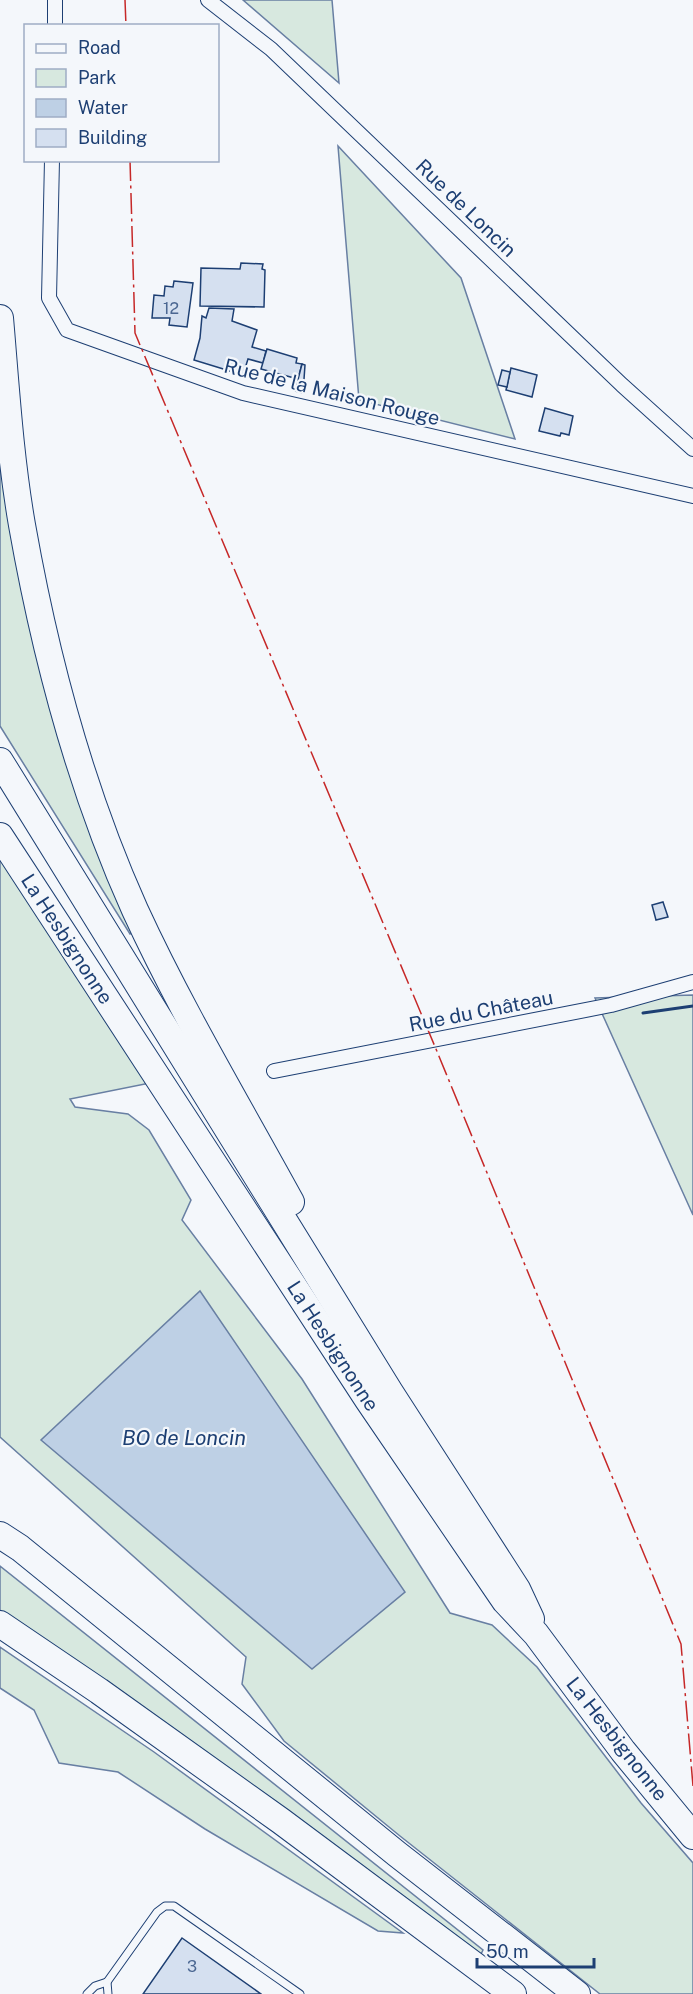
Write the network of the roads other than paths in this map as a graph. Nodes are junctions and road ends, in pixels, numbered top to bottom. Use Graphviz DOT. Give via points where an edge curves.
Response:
graph roads {
  1 [pos="56,0"];
  2 [pos="208,0"];
  3 [pos="55,24"];
  4 [pos="52,162"];
  5 [pos="0,318"];
  6 [pos="693,449"];
  7 [pos="693,496"];
  8 [pos="0,761"];
  9 [pos="0,836"];
  10 [pos="693,982"];
  11 [pos="274,1071"];
  12 [pos="301,1248"];
  13 [pos="0,1518"];
  14 [pos="10,1541"];
  15 [pos="0,1624"];
  16 [pos="536,1634"];
  17 [pos="693,1836"];
  18 [pos="107,1982"];
  19 [pos="87,1994"];
  20 [pos="108,1994"];
  21 [pos="300,1994"];
  22 [pos="513,1994"];
  23 [pos="577,1994"];
  1 -- 3 [label="street"];
  2 -- 6 [label="street, Rue de Loncin" via="271,49"];
  4 -- 7 [label="street, Rue de la Maison Rouge" via="49,298 67,330 243,393"];
  5 -- 12 [label="highway" via="22,524 55,677 79,759 135,909 219,1074 298,1214"];
  8 -- 12 [label="highway"];
  9 -- 16 [label="highway, La Hesbignonne" via="381,1419 505,1601"];
  10 -- 11 [label="street, Rue du Château" via="611,1005"];
  12 -- 16 [label="highway" via="518,1588"];
  13 -- 14 [label="highway"];
  14 -- 23 [label="highway"];
  15 -- 22 [label="highway" via="281,1821"];
  16 -- 17 [label="highway, La Hesbignonne"];
  18 -- 19 [label="lane"];
  18 -- 20 [label="lane"];
  18 -- 21 [label="lane" via="158,1912 165,1906 174,1906"];
}
